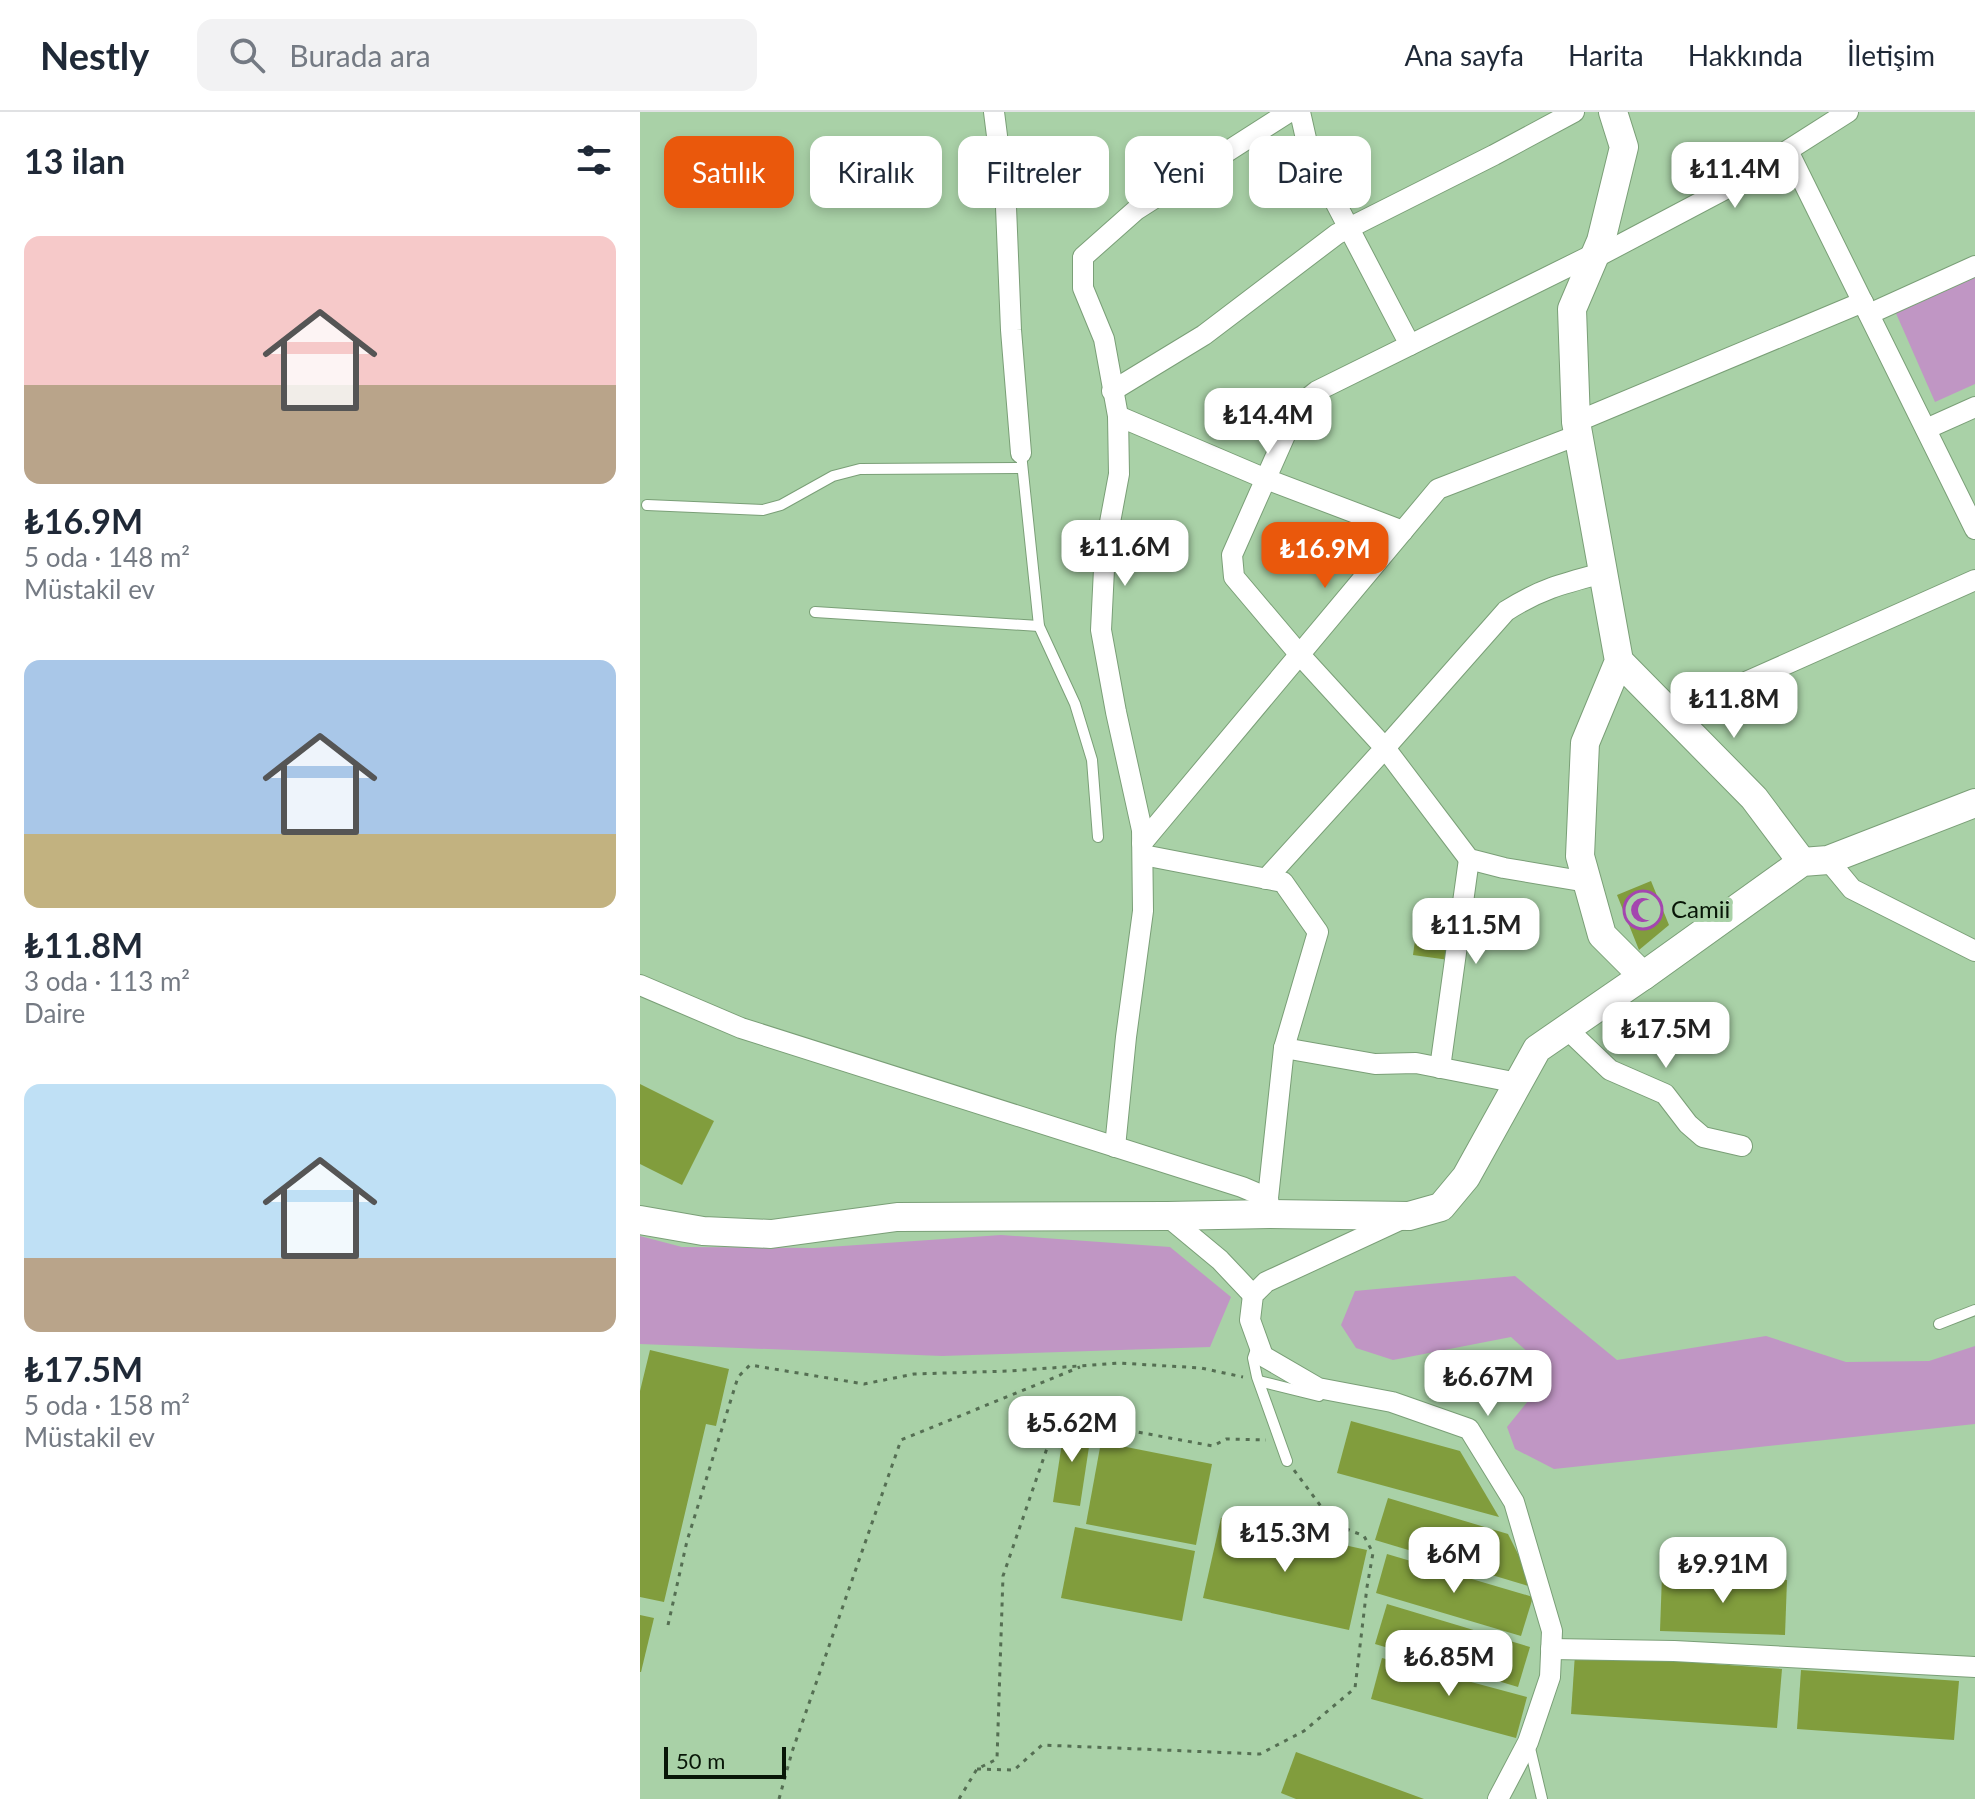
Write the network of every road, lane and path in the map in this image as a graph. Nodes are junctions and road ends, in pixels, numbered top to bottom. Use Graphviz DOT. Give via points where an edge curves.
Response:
graph roads {
  1 [pos="994,112"];
  2 [pos="1289,112"];
  3 [pos="1300,112"];
  4 [pos="1574,112"];
  5 [pos="1613,112"];
  6 [pos="1848,112"];
  7 [pos="1788,151"];
  8 [pos="1349,228"];
  9 [pos="1595,256"];
  10 [pos="1975,266"];
  11 [pos="1866,308"];
  12 [pos="1410,345"];
  13 [pos="1112,391"];
  14 [pos="1975,407"];
  15 [pos="1118,416"];
  16 [pos="1577,428"];
  17 [pos="1926,429"];
  18 [pos="1021,461"];
  19 [pos="1266,479"];
  20 [pos="647,505"];
  21 [pos="1975,529"];
  22 [pos="1403,531"];
  23 [pos="1603,573"];
  24 [pos="1975,580"];
  25 [pos="815,612"];
  26 [pos="1039,626"];
  27 [pos="1300,655"];
  28 [pos="1619,661"];
  29 [pos="1728,690"];
  30 [pos="1385,748"];
  31 [pos="1975,803"];
  32 [pos="1098,837"];
  33 [pos="1142,849"];
  34 [pos="1469,859"];
  35 [pos="1815,861"];
  36 [pos="1266,879"];
  37 [pos="1587,882"];
  38 [pos="1975,951"];
  39 [pos="640,969"];
  40 [pos="1643,976"];
  41 [pos="645,987"];
  42 [pos="1567,1029"];
  43 [pos="1284,1048"];
  44 [pos="1440,1068"];
  45 [pos="1518,1083"];
  46 [pos="1742,1146"];
  47 [pos="1115,1147"];
  48 [pos="1269,1206"];
  49 [pos="1167,1216"];
  50 [pos="1409,1216"];
  51 [pos="640,1220"];
  52 [pos="1253,1295"];
  53 [pos="1975,1310"];
  54 [pos="1939,1324"];
  55 [pos="1258,1343"];
  56 [pos="1084,1365"];
  57 [pos="1259,1381"];
  58 [pos="1392,1402"];
  59 [pos="1280,1441"];
  60 [pos="1287,1461"];
  61 [pos="668,1625"];
  62 [pos="1551,1649"];
  63 [pos="1975,1667"];
  64 [pos="1528,1742"];
  65 [pos="977,1769"];
  66 [pos="779,1799"];
  67 [pos="959,1799"];
  68 [pos="1498,1799"];
  69 [pos="1542,1799"];
  1 -- 18 [label="street" via="1006,207"];
  2 -- 13 [label="street" via="1136,210 1083,257 1083,288 1104,339"];
  3 -- 8 [label="street" via="1309,152"];
  4 -- 8 [label="street"];
  5 -- 9 [label="street" via="1624,147"];
  6 -- 7 [label="street"];
  7 -- 9 [label="street"];
  7 -- 11 [label="street"];
  8 -- 12 [label="street"];
  8 -- 13 [label="street" via="1204,335"];
  9 -- 12 [label="street"];
  9 -- 16 [label="street" via="1572,309"];
  10 -- 11 [label="street"];
  11 -- 16 [label="street"];
  11 -- 17 [label="street"];
  12 -- 19 [label="street" via="1317,391 1298,406"];
  13 -- 15 [label="street"];
  14 -- 17 [label="street"];
  15 -- 19 [label="street"];
  15 -- 33 [label="street" via="1119,474 1105,549 1101,630"];
  16 -- 22 [label="street" via="1438,489"];
  16 -- 23 [label="street"];
  17 -- 21 [label="street"];
  18 -- 20 [label="lane" via="860,469 833,476 763,510"];
  18 -- 26 [label="lane"];
  19 -- 22 [label="street"];
  19 -- 27 [label="street" via="1232,555 1234,577"];
  22 -- 27 [label="street"];
  23 -- 28 [label="street"];
  23 -- 30 [label="street" via="1556,585 1506,611"];
  24 -- 29 [label="street"];
  25 -- 26 [label="lane"];
  26 -- 32 [label="lane" via="1075,704 1092,760"];
  27 -- 30 [label="street"];
  27 -- 33 [label="street"];
  28 -- 35 [label="street"];
  28 -- 37 [label="street" via="1585,743 1580,856"];
  30 -- 34 [label="street"];
  30 -- 36 [label="street"];
  31 -- 35 [label="street"];
  33 -- 36 [label="street"];
  33 -- 47 [label="street" via="1143,911"];
  34 -- 37 [label="street"];
  34 -- 44 [label="street"];
  35 -- 38 [label="street" via="1852,889"];
  35 -- 40 [label="street"];
  36 -- 43 [label="street" via="1283,882 1318,932"];
  37 -- 40 [label="street" via="1602,935"];
  39 -- 41 [label="street"];
  40 -- 42 [label="street"];
  41 -- 47 [label="street" via="741,1028"];
  42 -- 45 [label="street" via="1537,1049"];
  42 -- 46 [label="street" via="1610,1070 1665,1094 1703,1137"];
  43 -- 44 [label="street" via="1375,1064"];
  43 -- 48 [label="street"];
  44 -- 45 [label="street"];
  45 -- 50 [label="street" via="1466,1177 1441,1207"];
  47 -- 48 [label="street" via="1242,1187"];
  48 -- 49 [label="street"];
  48 -- 50 [label="street"];
  49 -- 51 [label="street" via="897,1217 771,1234 703,1231"];
  49 -- 52 [label="street"];
  50 -- 52 [label="street" via="1266,1282"];
  52 -- 55 [label="street" via="1250,1320"];
  53 -- 54 [label="lane"];
  55 -- 57 [label="lane" via="1253,1358"];
  55 -- 58 [label="street" via="1263,1356 1318,1388"];
  56 -- 57 [label="path" via="1201,1368"];
  56 -- 61 [label="path" via="914,1374 864,1384 750,1365 738,1377 687,1541"];
  56 -- 66 [label="path" via="901,1440"];
  57 -- 58 [label="lane" via="1348,1403"];
  57 -- 59 [label="lane"];
  58 -- 62 [label="street" via="1469,1429 1514,1502 1552,1631"];
  59 -- 60 [label="lane"];
  59 -- 65 [label="path" via="1226,1439 1213,1446 1132,1431 1076,1413 1055,1425 1003,1576 997,1759"];
  60 -- 65 [label="path" via="1334,1524 1364,1536 1373,1553 1355,1688 1304,1731 1260,1754 1042,1745 1014,1770"];
  62 -- 63 [label="street"];
  62 -- 64 [label="street" via="1550,1677"];
  64 -- 68 [label="street"];
  64 -- 69 [label="lane"];
  65 -- 67 [label="path"];
}
